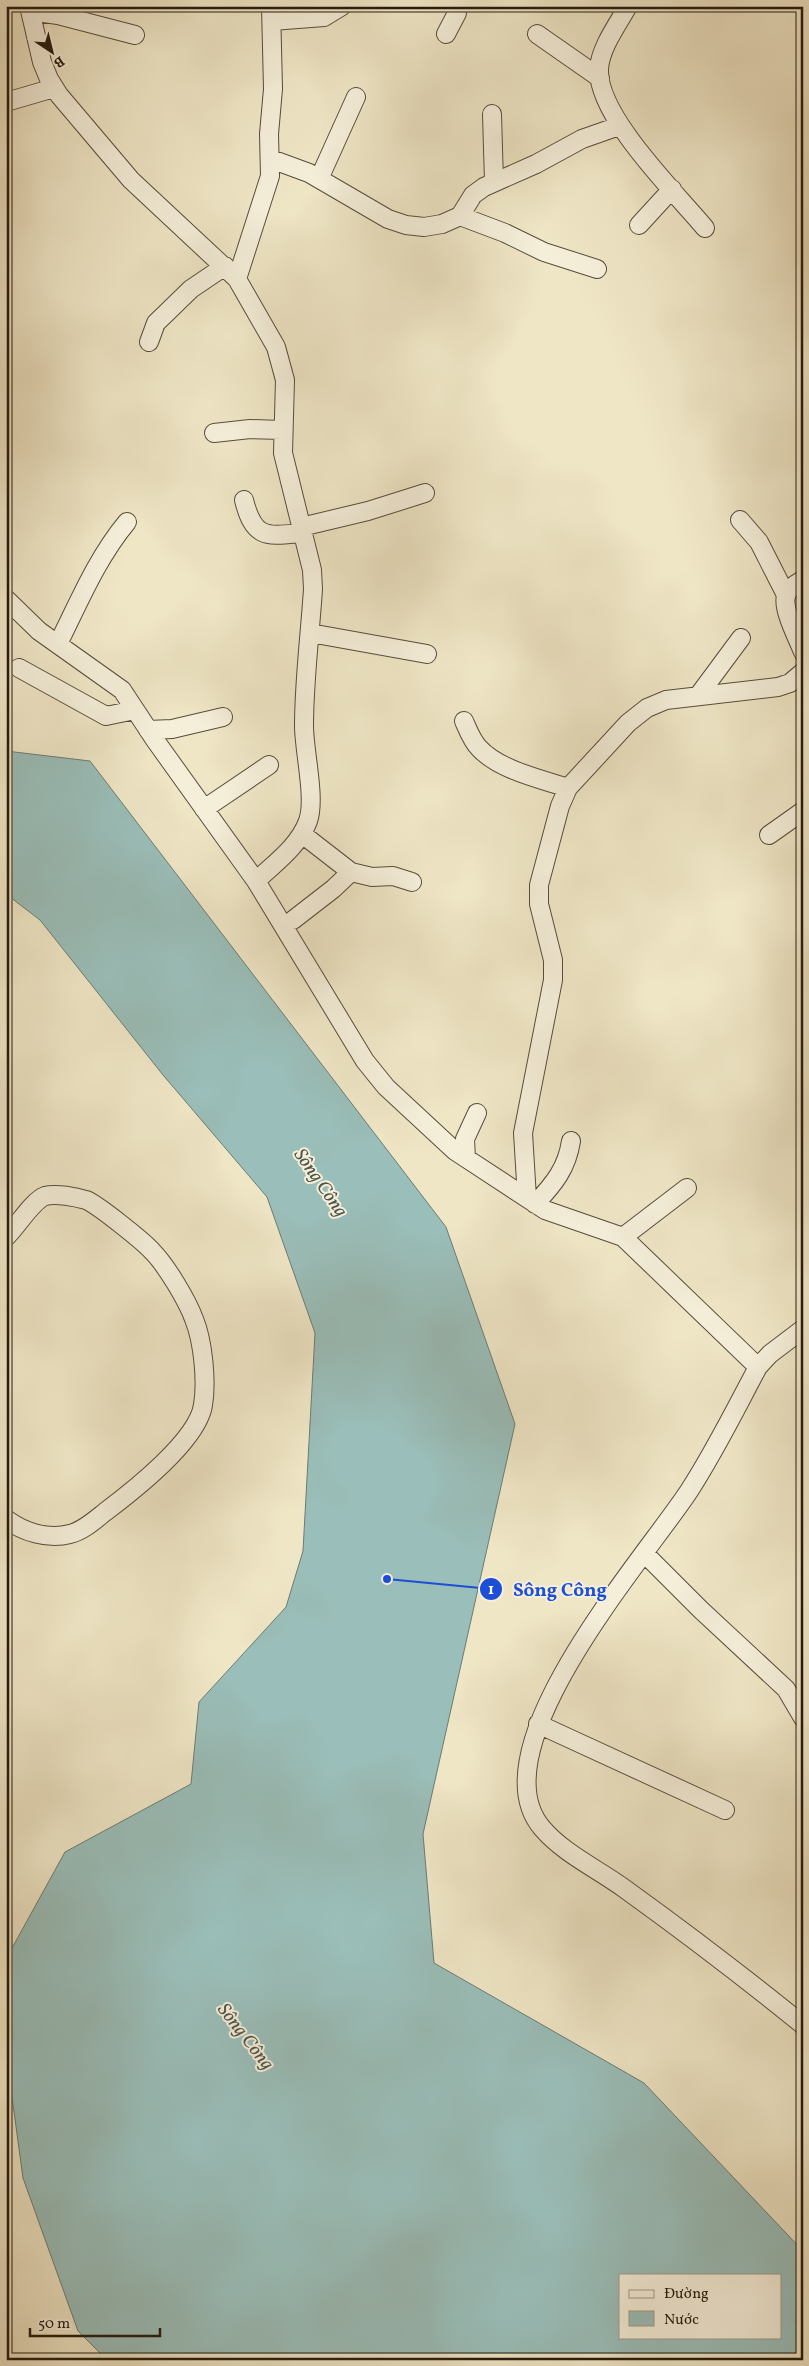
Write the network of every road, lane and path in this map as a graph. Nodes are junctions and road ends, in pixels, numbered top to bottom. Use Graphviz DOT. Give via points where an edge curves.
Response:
graph roads {
  1 [pos="342,6"];
  2 [pos="457,6"];
  3 [pos="628,6"];
  4 [pos="29,8"];
  5 [pos="272,14"];
  6 [pos="446,34"];
  7 [pos="537,34"];
  8 [pos="136,35"];
  9 [pos="600,78"];
  10 [pos="54,88"];
  11 [pos="356,97"];
  12 [pos="6,102"];
  13 [pos="492,114"];
  14 [pos="619,126"];
  15 [pos="270,159"];
  16 [pos="319,178"];
  17 [pos="494,182"];
  18 [pos="672,189"];
  19 [pos="460,216"];
  20 [pos="639,225"];
  21 [pos="705,228"];
  22 [pos="225,266"];
  23 [pos="597,269"];
  24 [pos="237,279"];
  25 [pos="149,342"];
  26 [pos="282,430"];
  27 [pos="214,433"];
  28 [pos="425,493"];
  29 [pos="244,500"];
  30 [pos="740,520"];
  31 [pos="127,522"];
  32 [pos="302,530"];
  33 [pos="803,580"];
  34 [pos="786,595"];
  35 [pos="6,599"];
  36 [pos="310,633"];
  37 [pos="741,638"];
  38 [pos="58,644"];
  39 [pos="803,652"];
  40 [pos="427,654"];
  41 [pos="19,668"];
  42 [pos="803,672"];
  43 [pos="698,696"];
  44 [pos="136,710"];
  45 [pos="223,716"];
  46 [pos="464,720"];
  47 [pos="148,730"];
  48 [pos="269,765"];
  49 [pos="568,788"];
  50 [pos="204,809"];
  51 [pos="803,811"];
  52 [pos="302,834"];
  53 [pos="769,834"];
  54 [pos="350,872"];
  55 [pos="256,881"];
  56 [pos="412,882"];
  57 [pos="293,920"];
  58 [pos="477,1113"];
  59 [pos="570,1141"];
  60 [pos="466,1158"];
  61 [pos="688,1188"];
  62 [pos="531,1201"];
  63 [pos="6,1237"];
  64 [pos="623,1237"];
  65 [pos="803,1329"];
  66 [pos="758,1367"];
  67 [pos="6,1519"];
  68 [pos="645,1554"];
  69 [pos="803,1718"];
  70 [pos="538,1724"];
  71 [pos="725,1810"];
  72 [pos="803,2025"];
  1 -- 5 [label="street" via="324,17"];
  2 -- 6 [label="street" via="457,13"];
  3 -- 9 [label="street" via="605,49 599,67"];
  4 -- 8 [label="street"];
  4 -- 10 [label="street" via="42,62"];
  5 -- 15 [label="street"];
  7 -- 9 [label="street"];
  9 -- 14 [label="street" via="600,89"];
  10 -- 12 [label="street"];
  10 -- 22 [label="street" via="131,180"];
  11 -- 16 [label="street"];
  13 -- 17 [label="street"];
  14 -- 17 [label="street" via="582,138 536,164"];
  14 -- 18 [label="street"];
  15 -- 16 [label="street"];
  15 -- 24 [label="street" via="268,185"];
  16 -- 19 [label="street" via="374,211 406,225 424,227"];
  17 -- 19 [label="street" via="473,196"];
  18 -- 20 [label="street"];
  18 -- 21 [label="street"];
  19 -- 23 [label="street" via="544,252"];
  22 -- 24 [label="street"];
  22 -- 25 [label="street" via="191,289 156,323"];
  24 -- 26 [label="street" via="282,363"];
  26 -- 27 [label="street"];
  26 -- 32 [label="street" via="283,453"];
  28 -- 32 [label="street"];
  29 -- 32 [label="street" via="248,517 265,534 270,536"];
  30 -- 34 [label="street" via="759,542"];
  31 -- 38 [label="street" via="112,539"];
  32 -- 36 [label="street" via="312,570"];
  33 -- 34 [label="street"];
  34 -- 39 [label="street" via="786,608"];
  35 -- 38 [label="street" via="28,622"];
  36 -- 40 [label="street"];
  36 -- 52 [label="street" via="304,723 310,802 309,819"];
  37 -- 43 [label="street"];
  38 -- 44 [label="street" via="114,682"];
  41 -- 44 [label="street" via="106,716"];
  42 -- 43 [label="street" via="790,683 778,687"];
  43 -- 49 [label="street" via="666,700 647,708 628,723"];
  44 -- 47 [label="street"];
  45 -- 47 [label="street" via="172,730"];
  46 -- 49 [label="street" via="479,749 522,774"];
  47 -- 50 [label="street"];
  48 -- 50 [label="street"];
  49 -- 62 [label="street" via="560,806 539,885 538,904 553,960 553,980 523,1133"];
  50 -- 55 [label="street"];
  51 -- 53 [label="street"];
  52 -- 54 [label="street"];
  52 -- 55 [label="street"];
  54 -- 56 [label="street" via="372,877 393,876"];
  54 -- 57 [label="street"];
  55 -- 60 [label="street" via="374,1074 442,1141"];
  58 -- 60 [label="street" via="466,1139"];
  59 -- 62 [label="street" via="562,1173"];
  60 -- 62 [label="street"];
  61 -- 64 [label="street"];
  62 -- 64 [label="street" via="558,1216"];
  63 -- 67 [label="street" via="45,1196 65,1196 87,1200 153,1251 194,1319 203,1358 203,1406 186,1441 132,1492 88,1525 70,1534 42,1534 20,1529"];
  64 -- 66 [label="street"];
  65 -- 66 [label="street"];
  66 -- 68 [label="street" via="702,1471"];
  68 -- 69 [label="street" via="786,1689"];
  68 -- 70 [label="street" via="580,1644"];
  70 -- 71 [label="street"];
  70 -- 72 [label="street" via="528,1756 526,1781 530,1807 554,1842 639,1899"];
}
